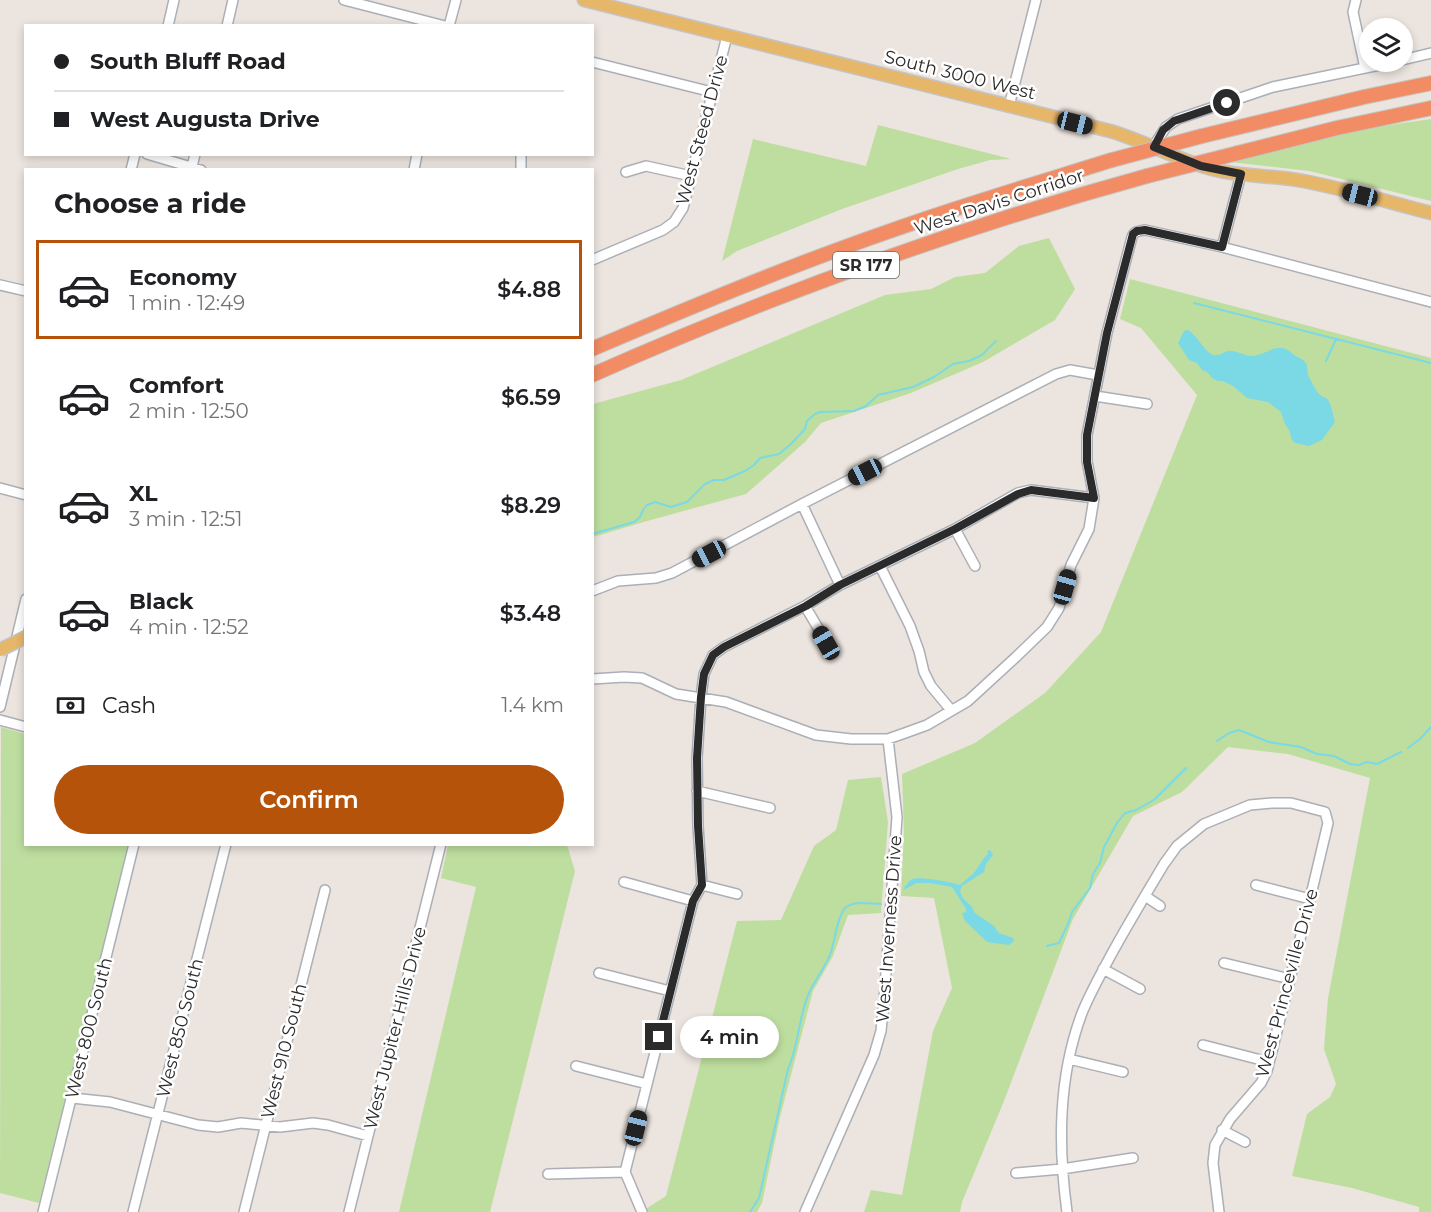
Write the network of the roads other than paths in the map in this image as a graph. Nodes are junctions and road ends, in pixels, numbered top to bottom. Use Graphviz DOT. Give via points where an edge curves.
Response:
graph roads {
  1 [pos="174,0"];
  2 [pos="233,0"];
  3 [pos="344,0"];
  4 [pos="456,0"];
  5 [pos="584,0"];
  6 [pos="1035,0"];
  7 [pos="1356,0"];
  8 [pos="168,24"];
  9 [pos="227,24"];
  10 [pos="437,24"];
  11 [pos="450,24"];
  12 [pos="727,36"];
  13 [pos="1359,40"];
  14 [pos="1431,53"];
  15 [pos="1413,57"];
  16 [pos="594,62"];
  17 [pos="1359,69"];
  18 [pos="1431,81"];
  19 [pos="712,92"];
  20 [pos="1009,106"];
  21 [pos="1431,108"];
  22 [pos="1431,115"];
  23 [pos="1384,118"];
  24 [pos="1154,147"];
  25 [pos="154,156"];
  26 [pos="196,168"];
  27 [pos="626,172"];
  28 [pos="1241,174"];
  29 [pos="691,176"];
  30 [pos="1431,213"];
  31 [pos="1222,247"];
  32 [pos="594,259"];
  33 [pos="0,285"];
  34 [pos="24,291"];
  35 [pos="1431,302"];
  36 [pos="594,348"];
  37 [pos="594,374"];
  38 [pos="1098,375"];
  39 [pos="1095,396"];
  40 [pos="1147,404"];
  41 [pos="0,488"];
  42 [pos="24,494"];
  43 [pos="1094,498"];
  44 [pos="802,504"];
  45 [pos="955,529"];
  46 [pos="880,566"];
  47 [pos="975,566"];
  48 [pos="840,585"];
  49 [pos="594,590"];
  50 [pos="806,606"];
  51 [pos="24,607"];
  52 [pos="24,638"];
  53 [pos="826,643"];
  54 [pos="0,650"];
  55 [pos="594,679"];
  56 [pos="701,697"];
  57 [pos="0,707"];
  58 [pos="951,711"];
  59 [pos="0,720"];
  60 [pos="24,726"];
  61 [pos="888,739"];
  62 [pos="697,791"];
  63 [pos="770,808"];
  64 [pos="134,846"];
  65 [pos="225,846"];
  66 [pos="440,846"];
  67 [pos="624,882"];
  68 [pos="702,885"];
  69 [pos="1256,885"];
  70 [pos="325,890"];
  71 [pos="737,894"];
  72 [pos="1145,896"];
  73 [pos="1310,899"];
  74 [pos="693,901"];
  75 [pos="1160,906"];
  76 [pos="1224,963"];
  77 [pos="1103,969"];
  78 [pos="599,973"];
  79 [pos="1290,980"];
  80 [pos="1140,989"];
  81 [pos="670,991"];
  82 [pos="1203,1045"];
  83 [pos="1069,1059"];
  84 [pos="1269,1062"];
  85 [pos="576,1065"];
  86 [pos="1123,1072"];
  87 [pos="647,1084"];
  88 [pos="72,1098"];
  89 [pos="158,1115"];
  90 [pos="266,1125"];
  91 [pos="1222,1130"];
  92 [pos="368,1136"];
  93 [pos="1245,1142"];
  94 [pos="1133,1158"];
  95 [pos="1062,1169"];
  96 [pos="625,1172"];
  97 [pos="1016,1173"];
  98 [pos="548,1174"];
  99 [pos="43,1212"];
  100 [pos="133,1212"];
  101 [pos="244,1212"];
  102 [pos="349,1212"];
  103 [pos="642,1212"];
  104 [pos="805,1212"];
  105 [pos="1067,1212"];
  106 [pos="1219,1212"];
  1 -- 8 [label="street"];
  2 -- 9 [label="street"];
  3 -- 10 [label="street"];
  4 -- 11 [label="street"];
  5 -- 12 [label="main road, South 3000 West"];
  6 -- 20 [label="street"];
  7 -- 13 [label="street" via="1353,12"];
  12 -- 19 [label="street, West Steed Drive"];
  12 -- 20 [label="main road, South 3000 West"];
  14 -- 15 [label="street"];
  16 -- 19 [label="street"];
  17 -- 24 [label="street" via="1273,87 1178,119 1166,127"];
  18 -- 36 [label="highway, West Davis Corridor / SR 177, bridge" via="1112,160 968,205 711,298"];
  19 -- 29 [label="street, West Steed Drive"];
  20 -- 24 [label="main road, South 3000 West" via="1110,131"];
  21 -- 23 [label="highway, West Davis Corridor / SR 177"];
  22 -- 23 [label="highway"];
  23 -- 37 [label="highway, West Davis Corridor / SR 177, bridge" via="1147,176 958,233 747,310"];
  24 -- 28 [label="main road, South 3000 West" via="1201,166"];
  25 -- 26 [label="street"];
  27 -- 29 [label="street" via="646,166"];
  28 -- 30 [label="main road, South 3000 West" via="1302,181"];
  28 -- 31 [label="street"];
  29 -- 32 [label="street, West Steed Drive" via="683,208 674,222"];
  31 -- 35 [label="street"];
  31 -- 38 [label="street" via="1145,230 1135,232"];
  33 -- 34 [label="street"];
  38 -- 39 [label="street"];
  38 -- 44 [label="street" via="1070,370 1056,374"];
  39 -- 40 [label="street"];
  39 -- 43 [label="street" via="1087,435"];
  41 -- 42 [label="street"];
  43 -- 45 [label="street" via="1031,490"];
  43 -- 58 [label="street" via="1089,530 1071,565 1059,608 1047,627 968,701"];
  44 -- 48 [label="street"];
  44 -- 49 [label="street" via="672,573 618,581"];
  45 -- 46 [label="street"];
  45 -- 47 [label="street"];
  46 -- 48 [label="street"];
  46 -- 58 [label="street" via="910,626 924,672"];
  48 -- 50 [label="street"];
  50 -- 53 [label="street"];
  50 -- 56 [label="street" via="713,655 704,674"];
  51 -- 57 [label="street"];
  52 -- 54 [label="main road, bridge"];
  55 -- 56 [label="street" via="642,678 676,694"];
  56 -- 61 [label="street" via="726,702 816,735"];
  56 -- 62 [label="street"];
  58 -- 61 [label="street" via="927,725"];
  59 -- 60 [label="street"];
  61 -- 104 [label="street, West Inverness Drive" via="897,817 881,1031"];
  62 -- 63 [label="street"];
  62 -- 68 [label="street"];
  64 -- 88 [label="street, West 800 South"];
  65 -- 89 [label="street, West 850 South"];
  66 -- 92 [label="street, West Jupiter Hills Drive"];
  67 -- 74 [label="street"];
  68 -- 71 [label="street"];
  68 -- 74 [label="street"];
  69 -- 73 [label="street"];
  70 -- 90 [label="street, West 910 South"];
  72 -- 73 [label="street, West Princeville Drive" via="1177,846 1204,824 1250,805 1291,803 1325,812 1328,823"];
  72 -- 75 [label="street"];
  72 -- 77 [label="street"];
  73 -- 79 [label="street, West Princeville Drive"];
  74 -- 81 [label="street"];
  76 -- 79 [label="street"];
  77 -- 80 [label="street"];
  77 -- 83 [label="street" via="1082,1013"];
  78 -- 81 [label="street"];
  79 -- 84 [label="street, West Princeville Drive"];
  81 -- 87 [label="street"];
  82 -- 84 [label="street"];
  83 -- 86 [label="street"];
  83 -- 95 [label="street" via="1062,1105"];
  84 -- 91 [label="street, West Princeville Drive" via="1261,1083"];
  85 -- 87 [label="street"];
  87 -- 96 [label="street"];
  88 -- 89 [label="street" via="110,1102"];
  88 -- 99 [label="street, West 800 South"];
  89 -- 90 [label="street" via="218,1127 241,1123"];
  89 -- 100 [label="street, West 850 South"];
  90 -- 92 [label="street" via="313,1123"];
  90 -- 101 [label="street, West 910 South"];
  91 -- 93 [label="street"];
  91 -- 106 [label="street, West Princeville Drive" via="1215,1144 1213,1163"];
  92 -- 102 [label="street, West Jupiter Hills Drive"];
  94 -- 95 [label="street"];
  95 -- 97 [label="street"];
  95 -- 105 [label="street"];
  96 -- 98 [label="street"];
  96 -- 103 [label="street"];
}
